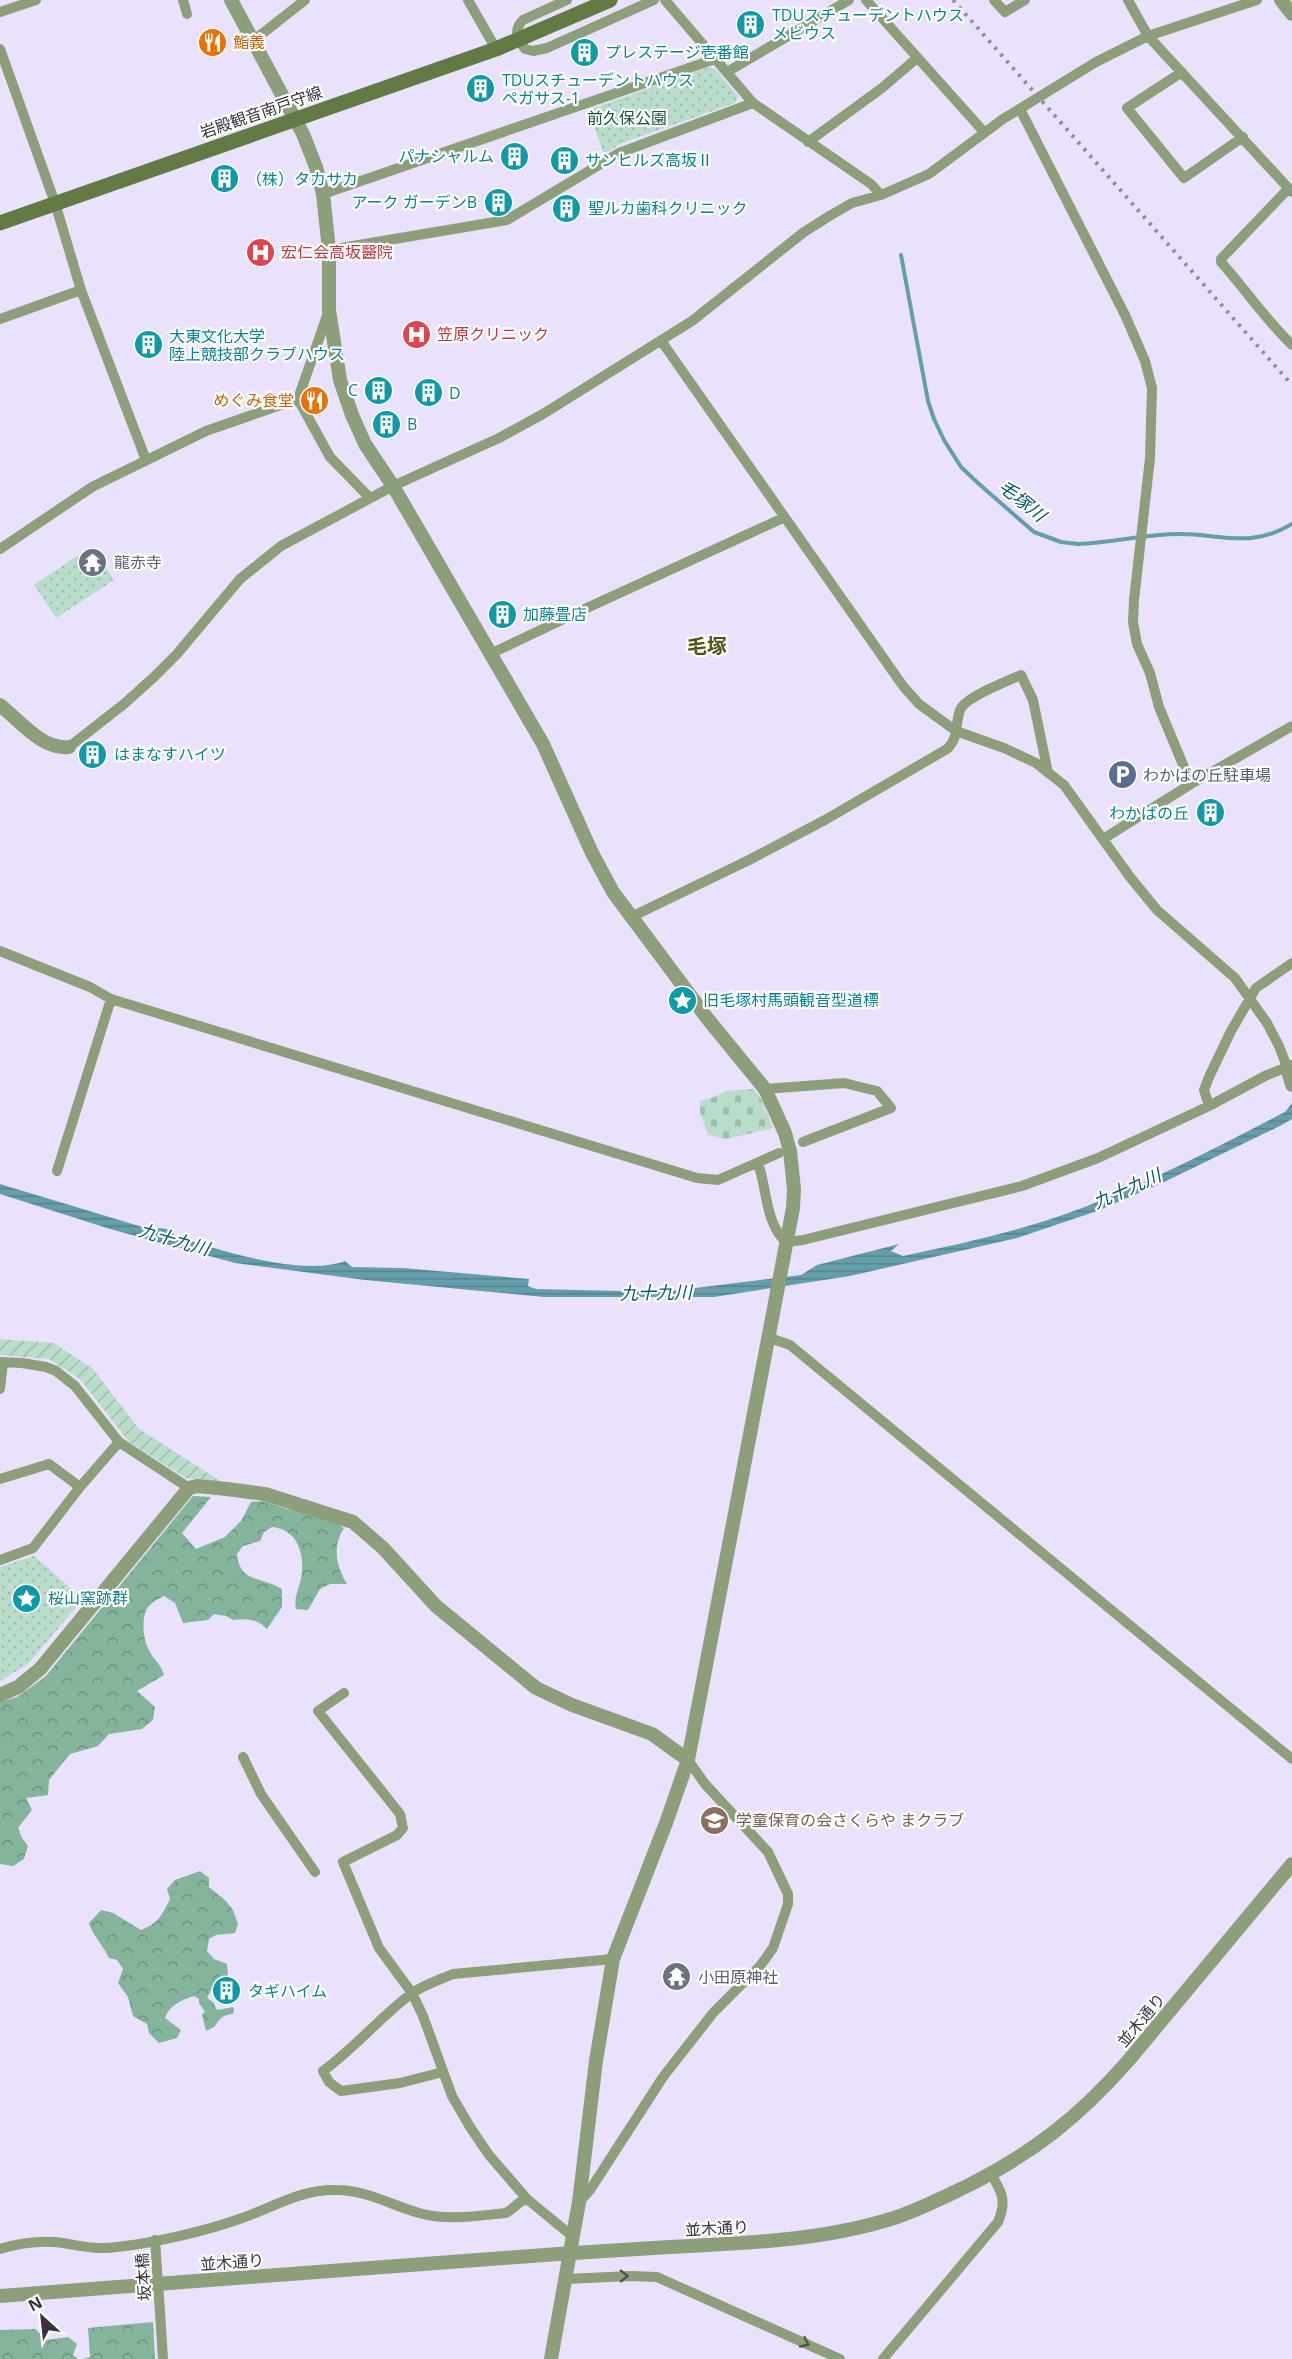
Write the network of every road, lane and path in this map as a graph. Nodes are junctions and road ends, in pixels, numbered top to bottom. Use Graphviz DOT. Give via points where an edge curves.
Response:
graph roads {
  1 [pos="36,0"];
  2 [pos="183,0"];
  3 [pos="231,0"];
  4 [pos="305,0"];
  5 [pos="468,0"];
  6 [pos="567,0"];
  7 [pos="610,0"];
  8 [pos="654,0"];
  9 [pos="665,0"];
  10 [pos="849,0"];
  11 [pos="866,0"];
  12 [pos="994,0"];
  13 [pos="1025,0"];
  14 [pos="1128,0"];
  15 [pos="1257,0"];
  16 [pos="1281,0"];
  17 [pos="0,12"];
  18 [pos="188,14"];
  19 [pos="1292,14"];
  20 [pos="1148,36"];
  21 [pos="254,40"];
  22 [pos="518,40"];
  23 [pos="0,49"];
  24 [pos="496,49"];
  25 [pos="917,58"];
  26 [pos="715,59"];
  27 [pos="727,72"];
  28 [pos="1182,72"];
  29 [pos="753,103"];
  30 [pos="1020,109"];
  31 [pos="296,120"];
  32 [pos="984,132"];
  33 [pos="1243,137"];
  34 [pos="808,142"];
  35 [pos="1290,191"];
  36 [pos="323,194"];
  37 [pos="881,195"];
  38 [pos="55,203"];
  39 [pos="0,223"];
  40 [pos="329,250"];
  41 [pos="81,290"];
  42 [pos="329,310"];
  43 [pos="0,319"];
  44 [pos="662,342"];
  45 [pos="1292,345"];
  46 [pos="298,399"];
  47 [pos="146,460"];
  48 [pos="393,486"];
  49 [pos="370,498"];
  50 [pos="783,518"];
  51 [pos="0,549"];
  52 [pos="490,654"];
  53 [pos="0,705"];
  54 [pos="1292,726"];
  55 [pos="956,731"];
  56 [pos="69,747"];
  57 [pos="1048,773"];
  58 [pos="1191,784"];
  59 [pos="1103,839"];
  60 [pos="631,917"];
  61 [pos="0,951"];
  62 [pos="1292,963"];
  63 [pos="111,999"];
  64 [pos="1251,999"];
  65 [pos="1290,1072"];
  66 [pos="765,1089"];
  67 [pos="1209,1106"];
  68 [pos="803,1142"];
  69 [pos="779,1153"];
  70 [pos="758,1163"];
  71 [pos="57,1171"];
  72 [pos="785,1246"];
  73 [pos="767,1337"];
  74 [pos="2,1362"];
  75 [pos="0,1389"];
  76 [pos="119,1442"];
  77 [pos="0,1479"];
  78 [pos="80,1487"];
  79 [pos="189,1488"];
  80 [pos="0,1560"];
  81 [pos="344,1693"];
  82 [pos="0,1695"];
  83 [pos="243,1757"];
  84 [pos="1292,1759"];
  85 [pos="688,1760"];
  86 [pos="1292,1864"];
  87 [pos="315,1872"];
  88 [pos="613,1959"];
  89 [pos="412,1993"];
  90 [pos="443,2072"];
  91 [pos="991,2174"];
  92 [pos="527,2199"];
  93 [pos="579,2202"];
  94 [pos="572,2236"];
  95 [pos="155,2240"];
  96 [pos="0,2249"];
  97 [pos="569,2254"];
  98 [pos="566,2279"];
  99 [pos="0,2296"];
  100 [pos="163,2359"];
  101 [pos="551,2359"];
  102 [pos="840,2359"];
  103 [pos="883,2359"];
  1 -- 17 [label="street"];
  2 -- 18 [label="street"];
  3 -- 21 [label="street"];
  4 -- 21 [label="street"];
  5 -- 24 [label="street"];
  6 -- 22 [label="street" via="524,20 516,29"];
  7 -- 22 [label="main road, 岩殿観音南戸守線"];
  8 -- 22 [label="street" via="548,48 525,49"];
  9 -- 26 [label="street"];
  10 -- 27 [label="street"];
  11 -- 25 [label="street"];
  12 -- 13 [label="street" via="1005,12"];
  14 -- 20 [label="street"];
  15 -- 20 [label="street"];
  16 -- 19 [label="street"];
  20 -- 28 [label="street"];
  20 -- 30 [label="street" via="1096,62"];
  21 -- 31 [label="street"];
  22 -- 24 [label="main road, 岩殿観音南戸守線"];
  23 -- 38 [label="street"];
  24 -- 31 [label="main road, 岩殿観音南戸守線"];
  25 -- 32 [label="street"];
  25 -- 34 [label="street"];
  26 -- 27 [label="street"];
  26 -- 36 [label="street"];
  27 -- 29 [label="street"];
  28 -- 33 [label="street"];
  28 -- 33 [label="street" via="1127,108 1184,178"];
  29 -- 34 [label="street"];
  29 -- 40 [label="street" via="619,153 507,220"];
  30 -- 32 [label="street"];
  30 -- 58 [label="street" via="1125,315 1152,388 1150,458 1134,622 1137,644 1159,707"];
  31 -- 36 [label="street" via="311,152"];
  31 -- 38 [label="main road, 岩殿観音南戸守線"];
  32 -- 37 [label="street" via="929,174"];
  33 -- 35 [label="street"];
  34 -- 37 [label="street" via="871,184"];
  35 -- 45 [label="street" via="1221,262"];
  36 -- 40 [label="street"];
  37 -- 44 [label="street" via="852,203 804,232"];
  38 -- 39 [label="main road, 岩殿観音南戸守線"];
  38 -- 41 [label="street"];
  40 -- 42 [label="street"];
  41 -- 43 [label="street"];
  41 -- 47 [label="street"];
  42 -- 46 [label="street"];
  42 -- 48 [label="street" via="340,380 352,415 365,444"];
  44 -- 48 [label="street" via="499,438"];
  44 -- 50 [label="street"];
  46 -- 47 [label="street" via="206,431"];
  46 -- 49 [label="street" via="330,457"];
  47 -- 51 [label="street" via="77,495"];
  48 -- 49 [label="street"];
  48 -- 52 [label="street"];
  49 -- 56 [label="street" via="259,561 154,677"];
  50 -- 52 [label="street"];
  50 -- 55 [label="street" via="903,686 919,704"];
  52 -- 60 [label="street" via="543,744 592,853"];
  53 -- 56 [label="street" via="47,744"];
  54 -- 58 [label="street"];
  55 -- 57 [label="street" via="1004,748"];
  55 -- 57 [label="street" via="961,708 968,701 1021,675 1033,700"];
  55 -- 60 [label="street" via="954,742 947,749 844,810"];
  57 -- 59 [label="street" via="1064,784"];
  58 -- 59 [label="street"];
  59 -- 64 [label="street" via="1157,910 1235,978"];
  60 -- 66 [label="street"];
  61 -- 63 [label="street"];
  62 -- 64 [label="street" via="1256,988"];
  63 -- 70 [label="street" via="697,1179 718,1180"];
  63 -- 71 [label="street"];
  64 -- 65 [label="street"];
  64 -- 67 [label="street" via="1209,1077 1204,1090"];
  65 -- 67 [label="street" via="1265,1076"];
  66 -- 68 [label="street" via="843,1083 877,1091 891,1108"];
  66 -- 72 [label="street" via="790,1152 793,1208"];
  67 -- 72 [label="street" via="1098,1158 1022,1186"];
  69 -- 70 [label="street"];
  70 -- 72 [label="street" via="776,1229"];
  72 -- 73 [label="street"];
  73 -- 84 [label="street" via="790,1345"];
  73 -- 85 [label="street"];
  74 -- 75 [label="street"];
  74 -- 76 [label="street" via="46,1366 56,1371 75,1386"];
  76 -- 78 [label="street"];
  76 -- 79 [label="street"];
  77 -- 78 [label="street" via="50,1464"];
  78 -- 80 [label="street" via="33,1548"];
  79 -- 82 [label="street" via="40,1670"];
  79 -- 85 [label="street" via="265,1494 353,1522 383,1548 436,1606 536,1688 652,1734"];
  81 -- 89 [label="street" via="318,1711 400,1814 403,1828 397,1835 343,1862 379,1947"];
  83 -- 87 [label="street" via="261,1794"];
  85 -- 88 [label="street"];
  85 -- 93 [label="street" via="768,1852 788,1894 788,1904 773,1948 713,2013 663,2077"];
  86 -- 91 [label="street, 並木通り" via="1105,2087 1055,2133"];
  88 -- 89 [label="street" via="453,1974"];
  88 -- 93 [label="street"];
  89 -- 90 [label="street"];
  89 -- 90 [label="street" via="346,2055 323,2071 341,2091"];
  90 -- 92 [label="street" via="470,2127"];
  91 -- 97 [label="street, 並木通り" via="896,2217 854,2229 741,2244"];
  91 -- 103 [label="street" via="1004,2203 998,2222"];
  92 -- 94 [label="street"];
  92 -- 95 [label="street" via="505,2213 445,2217 421,2214 363,2192 334,2189"];
  93 -- 94 [label="street"];
  94 -- 97 [label="street"];
  95 -- 96 [label="street" via="92,2249 39,2242"];
  95 -- 100 [label="street, 坂本橋, bridge"];
  97 -- 98 [label="street"];
  97 -- 99 [label="street, 並木通り"];
  98 -- 101 [label="street"];
  98 -- 102 [label="street, one-way" via="657,2277"];
}
